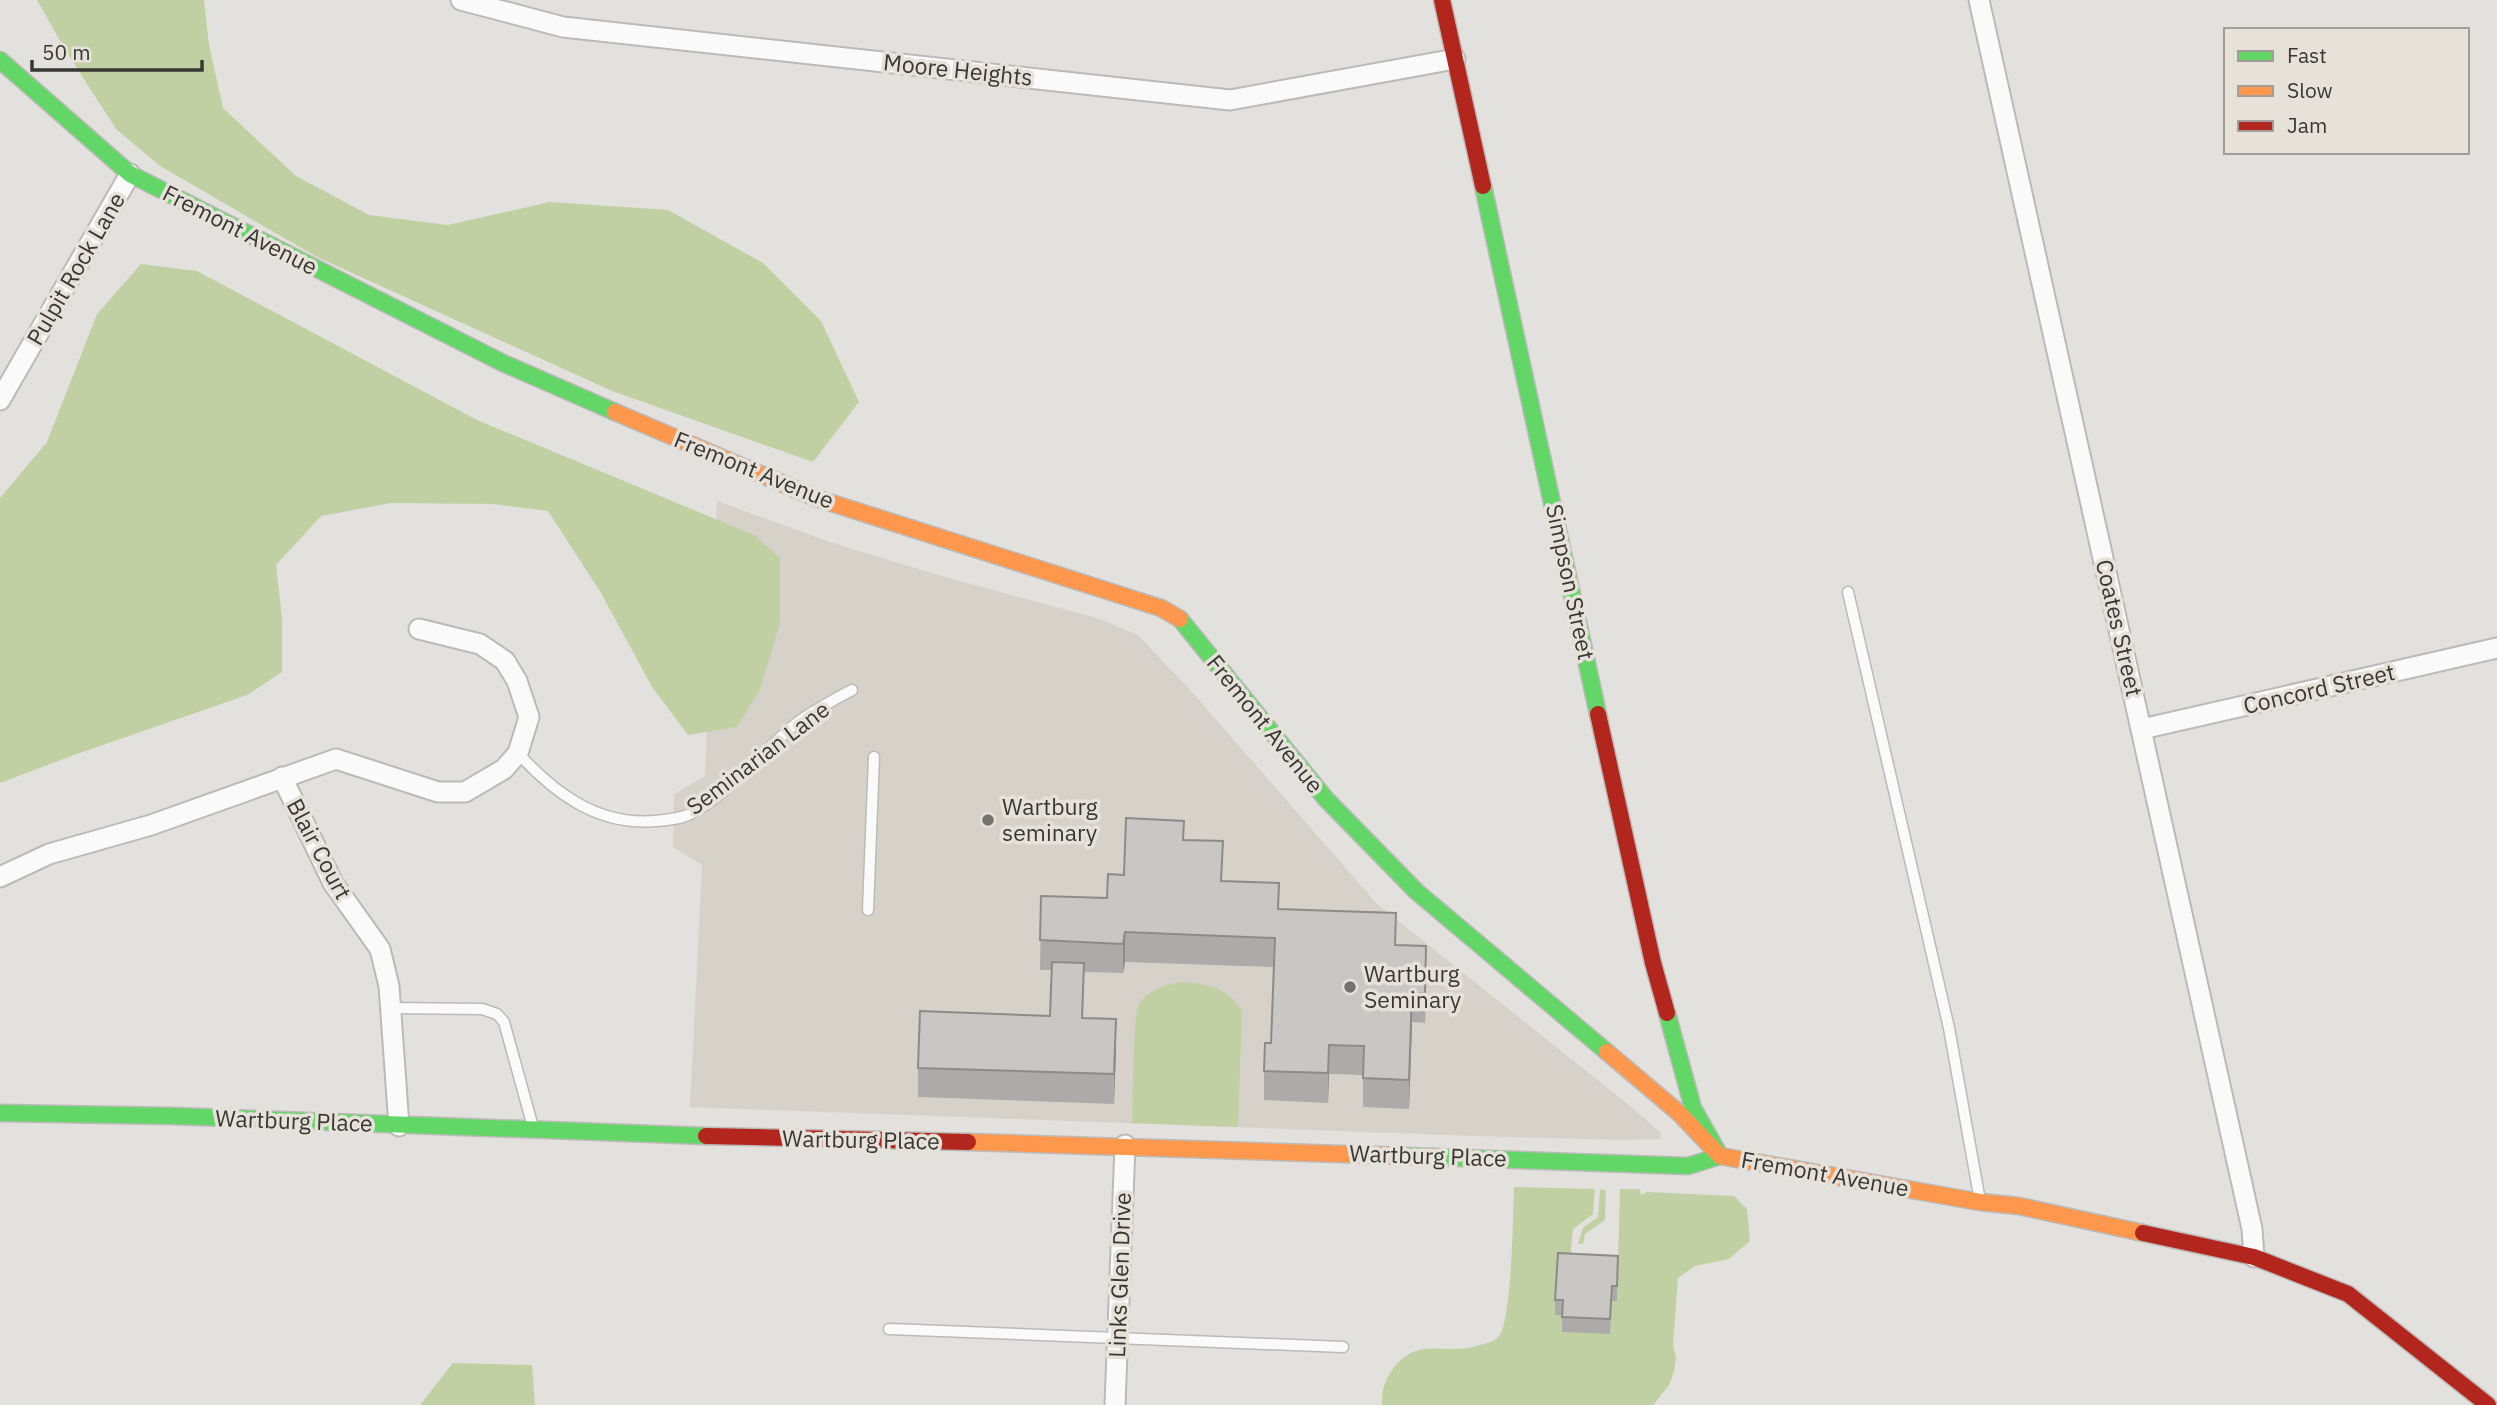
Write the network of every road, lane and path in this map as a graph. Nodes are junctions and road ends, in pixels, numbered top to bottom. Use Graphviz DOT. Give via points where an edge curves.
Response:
graph roads {
  1 [pos="461,0"];
  2 [pos="1442,0"];
  3 [pos="1979,0"];
  4 [pos="1455,59"];
  5 [pos="0,60"];
  6 [pos="130,174"];
  7 [pos="0,400"];
  8 [pos="1848,592"];
  9 [pos="419,629"];
  10 [pos="2497,648"];
  11 [pos="852,690"];
  12 [pos="2142,729"];
  13 [pos="518,753"];
  14 [pos="874,757"];
  15 [pos="282,778"];
  16 [pos="0,877"];
  17 [pos="869,910"];
  18 [pos="391,1008"];
  19 [pos="0,1113"];
  20 [pos="399,1126"];
  21 [pos="534,1130"];
  22 [pos="1125,1145"];
  23 [pos="1720,1156"];
  24 [pos="1980,1202"];
  25 [pos="2254,1257"];
  26 [pos="889,1329"];
  27 [pos="1117,1338"];
  28 [pos="1343,1348"];
  29 [pos="1115,1405"];
  30 [pos="2488,1405"];
  1 -- 4 [label="street, Moore Heights" via="563,27 1230,100"];
  2 -- 4 [label="street, Simpson Street"];
  3 -- 12 [label="street, Coates Street"];
  4 -- 23 [label="street, Simpson Street" via="1653,963 1693,1108"];
  5 -- 6 [label="street, Fremont Avenue"];
  6 -- 7 [label="street, Pulpit Rock Lane"];
  6 -- 23 [label="street, Fremont Avenue" via="503,363 804,493 1161,608 1181,620 1325,798 1417,892 1679,1113"];
  8 -- 24 [label="lane" via="1949,1028"];
  9 -- 13 [label="street" via="480,644 505,662 517,681 528,718"];
  10 -- 12 [label="street, Concord Street"];
  11 -- 13 [label="lane, Seminarian Lane" via="796,724 691,814 668,820 643,822 591,811 563,797"];
  12 -- 25 [label="street, Coates Street" via="2252,1229"];
  13 -- 15 [label="street" via="504,769 465,792 438,792 336,759"];
  14 -- 17 [label="lane"];
  15 -- 16 [label="street, Blair Court" via="151,825 48,854"];
  15 -- 18 [label="street, Blair Court" via="333,883 380,949"];
  18 -- 20 [label="street, Blair Court"];
  18 -- 21 [label="lane" via="482,1009 497,1014 504,1022"];
  19 -- 20 [label="street, Wartburg Place"];
  20 -- 21 [label="street, Wartburg Place"];
  21 -- 22 [label="street, Wartburg Place"];
  22 -- 23 [label="street, Wartburg Place" via="1688,1166"];
  22 -- 27 [label="street, Links Glen Drive"];
  23 -- 24 [label="street, Fremont Avenue"];
  24 -- 25 [label="street, Fremont Avenue" via="2019,1206"];
  25 -- 30 [label="street, Fremont Avenue" via="2348,1294"];
  26 -- 27 [label="lane"];
  27 -- 28 [label="lane"];
  27 -- 29 [label="street, Links Glen Drive"];
}
